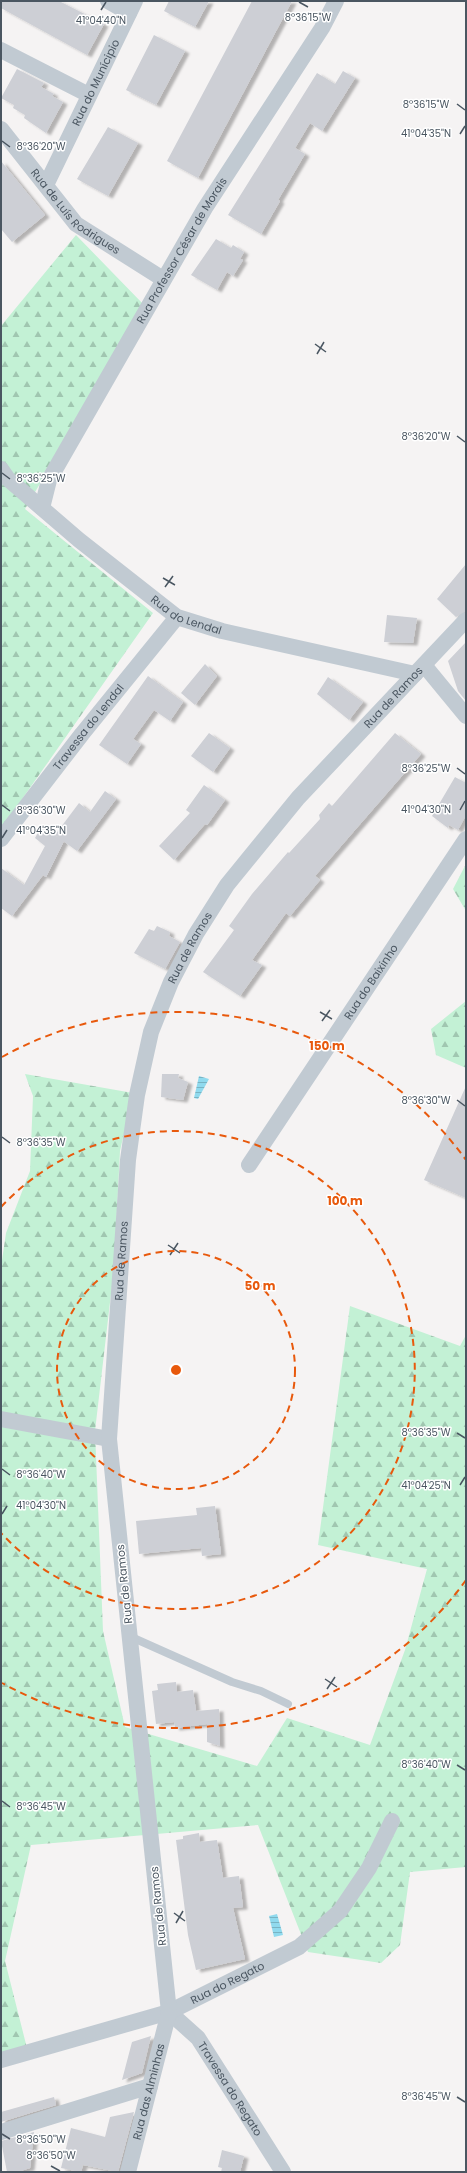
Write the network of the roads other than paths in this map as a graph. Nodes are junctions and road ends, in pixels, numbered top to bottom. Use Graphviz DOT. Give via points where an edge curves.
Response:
graph roads {
  1 [pos="108,1"];
  2 [pos="336,1"];
  3 [pos="132,7"];
  4 [pos="1,50"];
  5 [pos="89,95"];
  6 [pos="1,129"];
  7 [pos="46,184"];
  8 [pos="163,278"];
  9 [pos="1,469"];
  10 [pos="42,508"];
  11 [pos="177,617"];
  12 [pos="466,620"];
  13 [pos="419,669"];
  14 [pos="466,716"];
  15 [pos="1,839"];
  16 [pos="466,840"];
  17 [pos="250,1165"];
  18 [pos="1,1419"];
  19 [pos="109,1439"];
  20 [pos="130,1636"];
  21 [pos="288,1704"];
  22 [pos="392,1821"];
  23 [pos="169,2012"];
  24 [pos="1,2060"];
  25 [pos="150,2086"];
  26 [pos="1,2132"];
  27 [pos="128,2172"];
  28 [pos="284,2172"];
  1 -- 3 [label="street"];
  2 -- 8 [label="street, Rua Professor César de Morais" via="322,28 205,208"];
  3 -- 5 [label="street, Rua do Munícipio"];
  4 -- 5 [label="street"];
  5 -- 7 [label="street, Rua do Munícipio"];
  6 -- 7 [label="street, Rua de Luís Rodrigues"];
  7 -- 8 [label="street, Rua de Luís Rodrigues" via="76,224"];
  8 -- 10 [label="street, Rua Professor César de Morais" via="49,480"];
  9 -- 10 [label="street, Rua do Lendal" via="8,479"];
  10 -- 11 [label="street, Rua do Lendal"];
  11 -- 13 [label="street, Rua do Lendal" via="230,633"];
  11 -- 15 [label="street, Travessa do Lendal"];
  12 -- 13 [label="street, Rua de Ramos"];
  13 -- 14 [label="street"];
  13 -- 19 [label="street, Rua de Ramos" via="298,798 227,885 196,934 151,1032 137,1095 128,1160"];
  16 -- 17 [label="street, Rua do Baixinho"];
  18 -- 19 [label="street"];
  19 -- 20 [label="street, Rua de Ramos"];
  20 -- 21 [label="lane"];
  20 -- 23 [label="street, Rua de Ramos"];
  22 -- 23 [label="street, Rua do Regato" via="369,1868 340,1911 299,1947"];
  23 -- 24 [label="street, Rua do Regato"];
  23 -- 25 [label="street, Rua das Alminhas"];
  23 -- 28 [label="street, Travessa do Regato" via="198,2038"];
  25 -- 26 [label="street"];
  25 -- 27 [label="street, Rua das Alminhas"];
}
